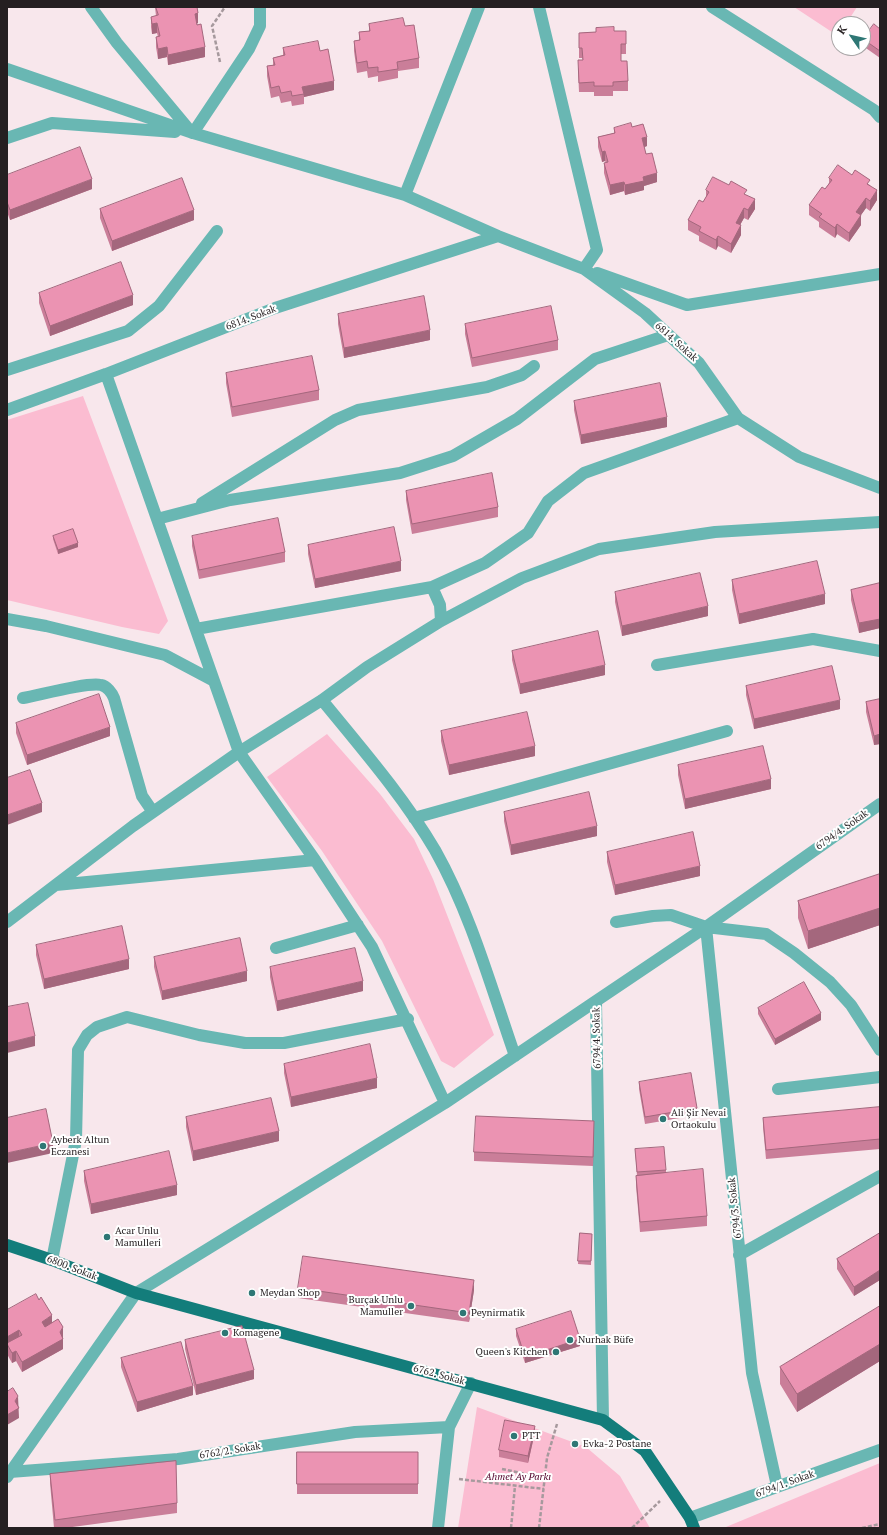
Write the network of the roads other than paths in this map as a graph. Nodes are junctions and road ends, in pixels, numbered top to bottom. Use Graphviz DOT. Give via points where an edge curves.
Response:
graph roads {
  1 [pos="91,7"];
  2 [pos="260,7"];
  3 [pos="479,7"];
  4 [pos="539,7"];
  5 [pos="712,7"];
  6 [pos="7,69"];
  7 [pos="880,117"];
  8 [pos="193,133"];
  9 [pos="7,138"];
  10 [pos="405,195"];
  11 [pos="217,230"];
  12 [pos="498,236"];
  13 [pos="584,269"];
  14 [pos="880,274"];
  15 [pos="668,335"];
  16 [pos="534,366"];
  17 [pos="7,370"];
  18 [pos="106,374"];
  19 [pos="7,410"];
  20 [pos="738,418"];
  21 [pos="880,488"];
  22 [pos="191,510"];
  23 [pos="157,519"];
  24 [pos="880,522"];
  25 [pos="432,587"];
  26 [pos="7,619"];
  27 [pos="441,621"];
  28 [pos="196,629"];
  29 [pos="880,651"];
  30 [pos="657,665"];
  31 [pos="214,681"];
  32 [pos="24,698"];
  33 [pos="322,700"];
  34 [pos="727,731"];
  35 [pos="239,752"];
  36 [pos="880,804"];
  37 [pos="152,812"];
  38 [pos="414,818"];
  39 [pos="315,860"];
  40 [pos="56,885"];
  41 [pos="7,922"];
  42 [pos="616,922"];
  43 [pos="358,925"];
  44 [pos="706,927"];
  45 [pos="276,948"];
  46 [pos="596,1001"];
  47 [pos="408,1019"];
  48 [pos="880,1050"];
  49 [pos="515,1056"];
  50 [pos="880,1077"];
  51 [pos="778,1089"];
  52 [pos="446,1103"];
  53 [pos="880,1176"];
  54 [pos="7,1245"];
  55 [pos="740,1255"];
  56 [pos="52,1260"];
  57 [pos="136,1293"];
  58 [pos="471,1383"];
  59 [pos="603,1420"];
  60 [pos="449,1427"];
  61 [pos="880,1450"];
  62 [pos="8,1474"];
  63 [pos="777,1486"];
  64 [pos="692,1523"];
  65 [pos="438,1528"];
  1 -- 8 [label="street" via="117,44"];
  2 -- 8 [label="street" via="260,26 249,49"];
  3 -- 10 [label="street"];
  4 -- 13 [label="street" via="597,250"];
  5 -- 7 [label="street" via="874,110"];
  6 -- 8 [label="street, 6814. Sokak"];
  8 -- 9 [label="street" via="52,123"];
  8 -- 10 [label="street, 6814. Sokak"];
  10 -- 12 [label="street, 6814. Sokak"];
  11 -- 17 [label="street" via="159,306 128,331"];
  12 -- 13 [label="street, 6814. Sokak"];
  12 -- 18 [label="street, 6814. Sokak" via="275,308"];
  13 -- 14 [label="street" via="687,305"];
  13 -- 15 [label="street, 6814. Sokak" via="645,313"];
  15 -- 20 [label="street, 6814. Sokak" via="699,363"];
  15 -- 22 [label="street" via="595,359 517,419 453,456 400,473 230,500"];
  16 -- 22 [label="street" via="522,375 487,387 358,410 335,420"];
  18 -- 19 [label="street, 6814. Sokak"];
  18 -- 23 [label="street"];
  20 -- 21 [label="street, 6814. Sokak" via="799,457"];
  20 -- 25 [label="street" via="584,473 548,500 528,533 485,563"];
  22 -- 23 [label="street"];
  23 -- 28 [label="street"];
  24 -- 27 [label="street" via="715,532 599,549 522,578"];
  25 -- 27 [label="street" via="440,605"];
  25 -- 28 [label="street"];
  26 -- 31 [label="street" via="165,655"];
  27 -- 33 [label="street" via="367,667"];
  28 -- 31 [label="street"];
  29 -- 30 [label="street" via="813,639"];
  31 -- 35 [label="street"];
  32 -- 37 [label="street" via="90,685 106,687 114,698 142,796"];
  33 -- 35 [label="street"];
  33 -- 38 [label="street"];
  34 -- 38 [label="street"];
  35 -- 37 [label="street"];
  35 -- 39 [label="street"];
  36 -- 44 [label="street, 6794/4. Sokak"];
  37 -- 40 [label="street"];
  38 -- 49 [label="street" via="435,851 463,907"];
  39 -- 40 [label="street"];
  39 -- 43 [label="street"];
  40 -- 41 [label="street"];
  42 -- 44 [label="street" via="671,915"];
  43 -- 45 [label="street"];
  43 -- 47 [label="street" via="372,947"];
  44 -- 46 [label="street, 6794/4. Sokak"];
  44 -- 48 [label="street" via="766,934 794,952 830,982 851,1005"];
  44 -- 55 [label="street, 6794/3. Sokak"];
  46 -- 49 [label="street"];
  46 -- 59 [label="street, 6794/4. Sokak"];
  47 -- 52 [label="street"];
  47 -- 56 [label="street" via="284,1043 245,1043 199,1035 128,1017 97,1027 87,1035 78,1050 76,1140"];
  49 -- 52 [label="street"];
  50 -- 51 [label="street"];
  52 -- 57 [label="street"];
  53 -- 55 [label="street"];
  54 -- 56 [label="main road, 6800. Sokak"];
  55 -- 63 [label="street, 6794/3. Sokak" via="752,1373"];
  56 -- 57 [label="main road, 6800. Sokak"];
  57 -- 58 [label="main road, 6762. Sokak"];
  57 -- 62 [label="street"];
  58 -- 59 [label="main road, 6762. Sokak"];
  58 -- 60 [label="street"];
  59 -- 64 [label="main road, 6762. Sokak" via="645,1451"];
  60 -- 62 [label="street, 6762/2. Sokak" via="355,1432 178,1459"];
  60 -- 65 [label="street"];
  61 -- 63 [label="street, 6794/1. Sokak"];
  63 -- 64 [label="street, 6794/1. Sokak"];
}
